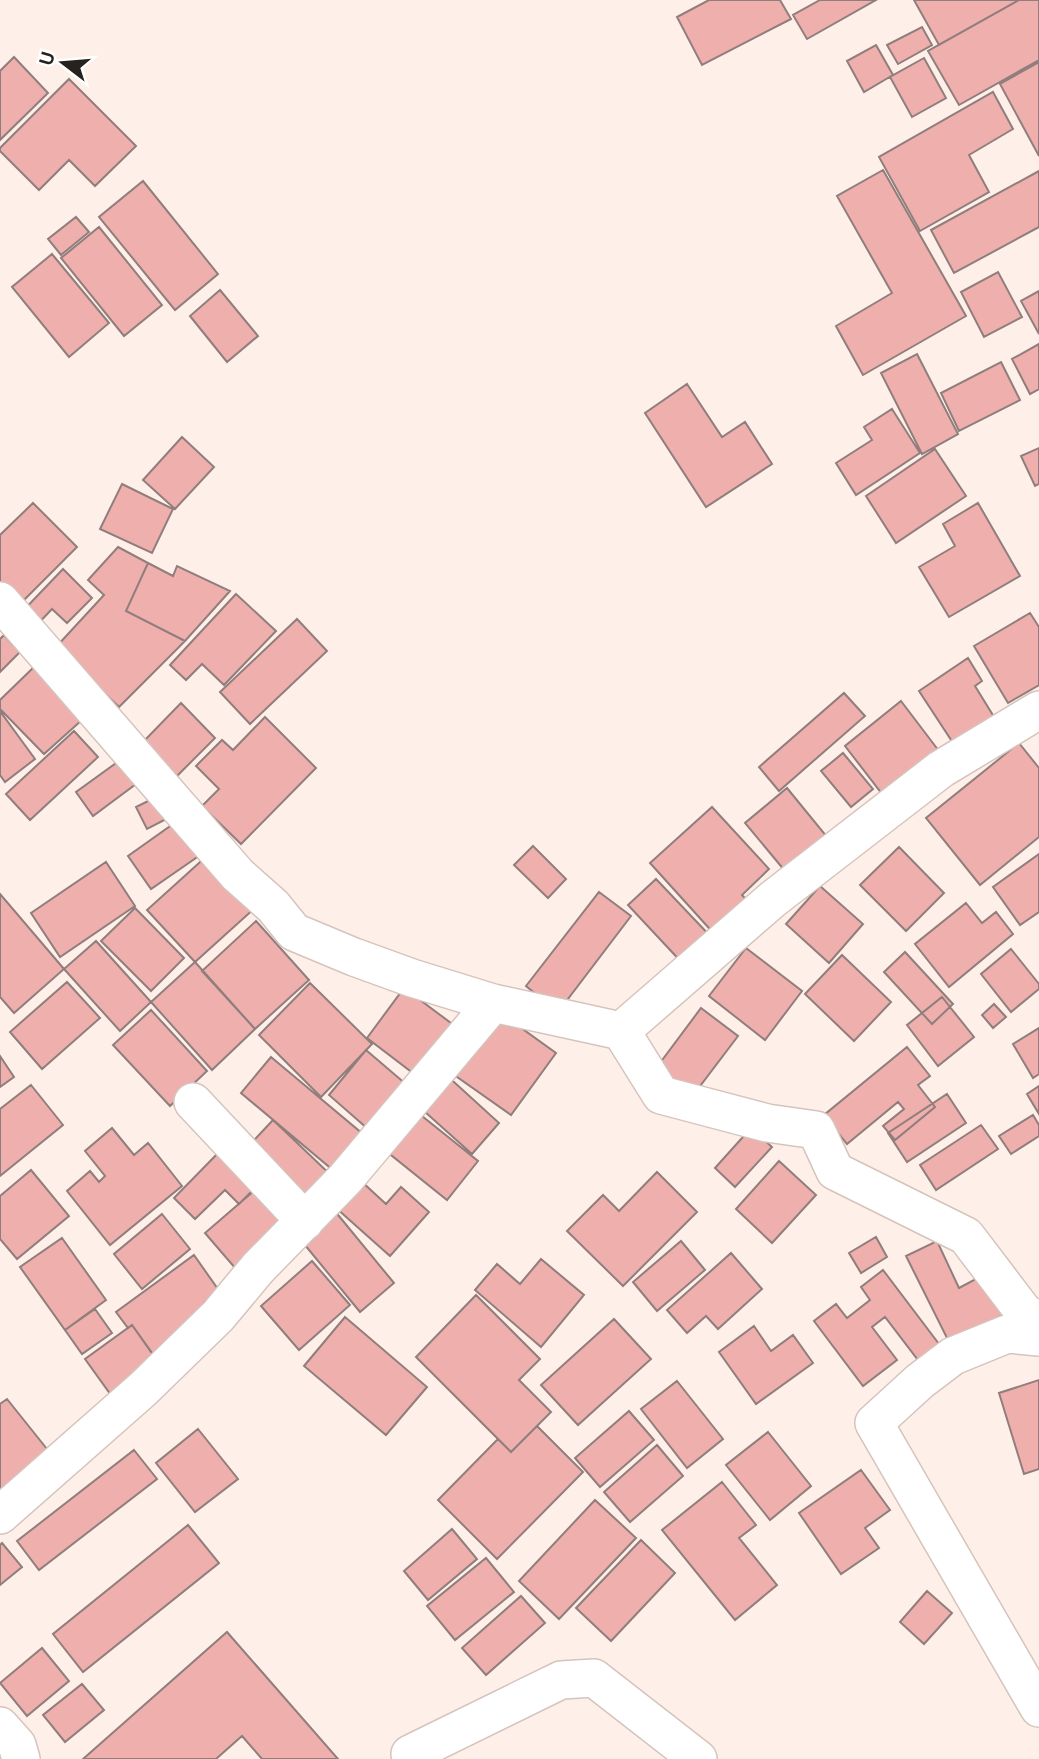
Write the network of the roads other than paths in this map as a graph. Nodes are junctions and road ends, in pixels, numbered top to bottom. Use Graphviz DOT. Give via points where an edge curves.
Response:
graph roads {
  1 [pos="0,601"];
  2 [pos="1039,710"];
  3 [pos="494,1003"];
  4 [pos="621,1031"];
  5 [pos="192,1102"];
  6 [pos="304,1220"];
  7 [pos="1039,1323"];
  8 [pos="1039,1337"];
  9 [pos="0,1515"];
  10 [pos="1039,1708"];
  11 [pos="0,1726"];
  12 [pos="410,1754"];
  13 [pos="21,1759"];
  14 [pos="698,1759"];
  1 -- 3 [label="street" via="238,875 294,932 412,978"];
  2 -- 4 [label="street" via="941,768 773,899"];
  3 -- 4 [label="street"];
  3 -- 6 [label="street" via="345,1179"];
  4 -- 7 [label="street" via="661,1095 767,1123 816,1130 835,1171 965,1236 1023,1311"];
  5 -- 6 [label="street"];
  6 -- 9 [label="street" via="218,1316 143,1389"];
  8 -- 10 [label="street" via="1007,1335 953,1356 874,1423"];
  11 -- 13 [label="street" via="17,1745"];
  12 -- 14 [label="street" via="561,1680 594,1678"];
}
